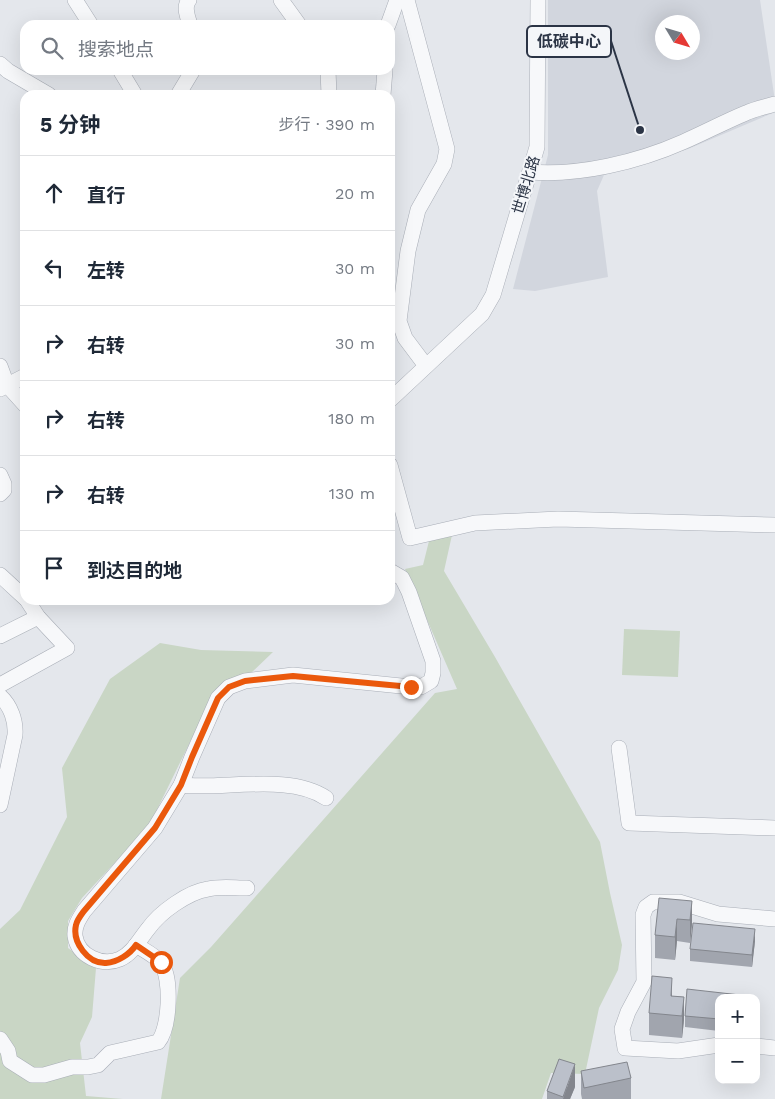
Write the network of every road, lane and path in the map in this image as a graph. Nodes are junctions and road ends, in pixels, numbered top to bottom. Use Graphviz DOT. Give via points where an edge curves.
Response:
graph roads {
  1 [pos="75,0"];
  2 [pos="189,0"];
  3 [pos="281,0"];
  4 [pos="397,0"];
  5 [pos="407,0"];
  6 [pos="538,0"];
  7 [pos="88,20"];
  8 [pos="189,20"];
  9 [pos="295,20"];
  10 [pos="390,20"];
  11 [pos="0,64"];
  12 [pos="123,75"];
  13 [pos="190,75"];
  14 [pos="328,75"];
  15 [pos="385,75"];
  16 [pos="40,90"];
  17 [pos="133,90"];
  18 [pos="181,90"];
  19 [pos="329,90"];
  20 [pos="383,90"];
  21 [pos="775,104"];
  22 [pos="530,172"];
  23 [pos="0,366"];
  24 [pos="426,366"];
  25 [pos="20,379"];
  26 [pos="4,387"];
  27 [pos="395,395"];
  28 [pos="20,401"];
  29 [pos="0,475"];
  30 [pos="0,494"];
  31 [pos="396,507"];
  32 [pos="775,525"];
  33 [pos="395,573"];
  34 [pos="0,575"];
  35 [pos="20,593"];
  36 [pos="30,605"];
  37 [pos="38,617"];
  38 [pos="0,636"];
  39 [pos="0,685"];
  40 [pos="0,696"];
  41 [pos="619,748"];
  42 [pos="181,785"];
  43 [pos="326,798"];
  44 [pos="0,805"];
  45 [pos="775,828"];
  46 [pos="247,888"];
  47 [pos="775,919"];
  48 [pos="136,945"];
  49 [pos="0,1039"];
  50 [pos="715,1046"];
  51 [pos="760,1046"];
  52 [pos="775,1048"];
  53 [pos="5,1062"];
  1 -- 7 [label="street"];
  2 -- 8 [label="street" via="186,10"];
  3 -- 9 [label="street"];
  4 -- 10 [label="street"];
  5 -- 24 [label="street" via="447,148 444,164 418,210 408,252 399,321 405,338"];
  6 -- 22 [label="street, 世博北路" via="537,147"];
  11 -- 16 [label="street"];
  12 -- 17 [label="street"];
  13 -- 18 [label="street"];
  14 -- 19 [label="street"];
  15 -- 20 [label="street"];
  21 -- 22 [label="street" via="632,160 589,169"];
  22 -- 24 [label="street, 世博北路" via="493,295 482,314"];
  23 -- 26 [label="street"];
  24 -- 27 [label="street, 世博北路"];
  25 -- 26 [label="street"];
  26 -- 28 [label="street"];
  29 -- 30 [label="street" via="4,490"];
  31 -- 32 [label="street" via="410,538 475,523 558,519"];
  33 -- 42 [label="street" via="402,578 409,592 433,661 431,681 421,687 411,687 293,676 245,681 229,687 218,698"];
  34 -- 35 [label="street"];
  36 -- 37 [label="street"];
  37 -- 38 [label="street"];
  37 -- 39 [label="street" via="67,648"];
  40 -- 44 [label="street" via="15,724 15,735"];
  41 -- 45 [label="street" via="629,823"];
  42 -- 43 [label="street" via="286,785 318,792"];
  42 -- 48 [label="street" via="155,828 76,924 78,944 94,960 105,963 120,959"];
  46 -- 48 [label="street" via="198,892 157,917"];
  47 -- 50 [label="street" via="718,914 679,902 653,902 646,907 643,915 644,982 622,1029 625,1048 678,1051"];
  48 -- 53 [label="street" via="161,962 166,972 165,1027 158,1042 110,1054 98,1065 72,1067 44,1075 32,1075"];
  49 -- 53 [label="street" via="8,1051"];
  51 -- 52 [label="street"];
}
